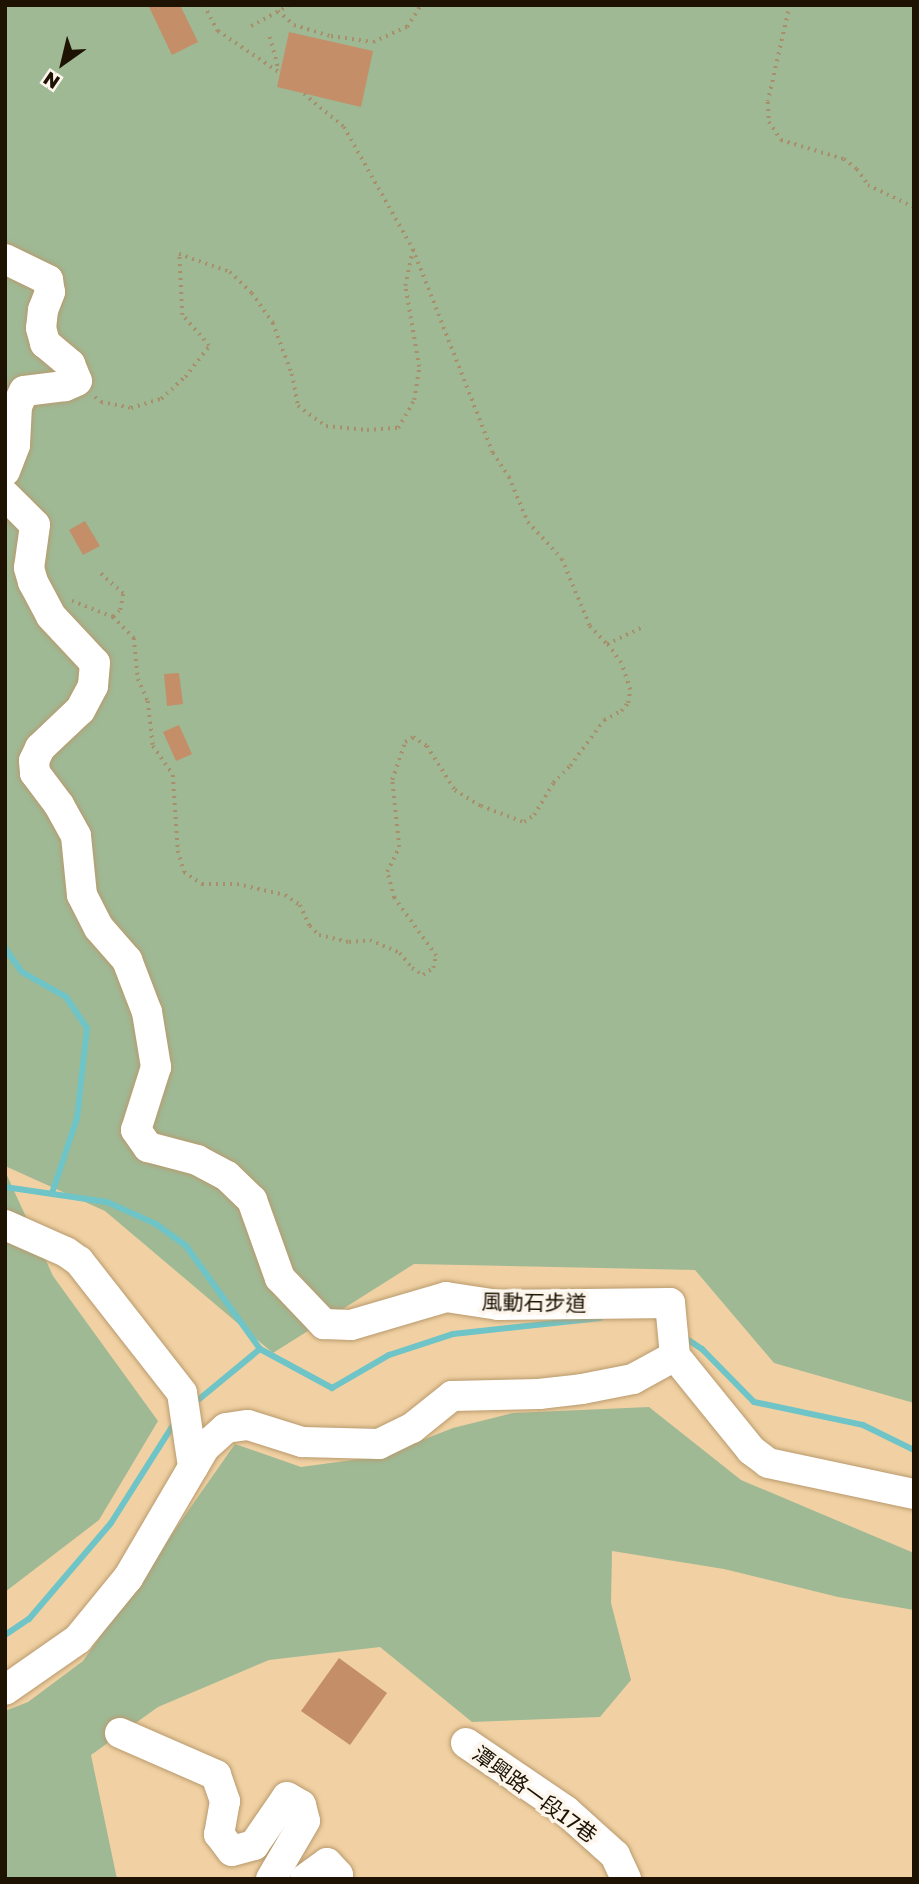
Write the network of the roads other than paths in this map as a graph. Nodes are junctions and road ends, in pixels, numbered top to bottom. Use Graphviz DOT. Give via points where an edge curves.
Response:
graph roads {
  1 [pos="5,259"];
  2 [pos="5,471"];
  3 [pos="5,495"];
  4 [pos="5,1225"];
  5 [pos="675,1356"];
  6 [pos="193,1467"];
  7 [pos="914,1494"];
  8 [pos="5,1690"];
  9 [pos="120,1733"];
  10 [pos="466,1743"];
  11 [pos="271,1879"];
  12 [pos="305,1879"];
  13 [pos="338,1879"];
  14 [pos="626,1879"];
  1 -- 2 [label="street" via="48,280 50,292 41,328 45,343 70,364 77,381 24,391 17,406 15,445"];
  3 -- 5 [label="street, 風動石步道" via="35,525 29,568 51,616 95,663 93,686 80,710 40,748 35,773 76,836 82,895 99,928 127,960 147,1012 156,1067 136,1130 148,1147 197,1160 227,1176 252,1200 280,1278 324,1324 351,1325 446,1297 498,1305 670,1303"];
  4 -- 6 [label="street" via="79,1261 183,1396"];
  5 -- 6 [label="street" via="633,1379 582,1389 452,1396 412,1428 379,1444 302,1442 248,1425 226,1428 205,1447"];
  5 -- 7 [label="street" via="751,1450 768,1463"];
  6 -- 8 [label="street" via="128,1578 78,1639"];
  9 -- 11 [label="street" via="216,1775 225,1801 219,1834 232,1851 254,1844 287,1797 301,1805 304,1821"];
  10 -- 14 [label="street, 潭興路一段17巷" via="566,1811 615,1854"];
  12 -- 13 [label="street" via="327,1863"];
}
